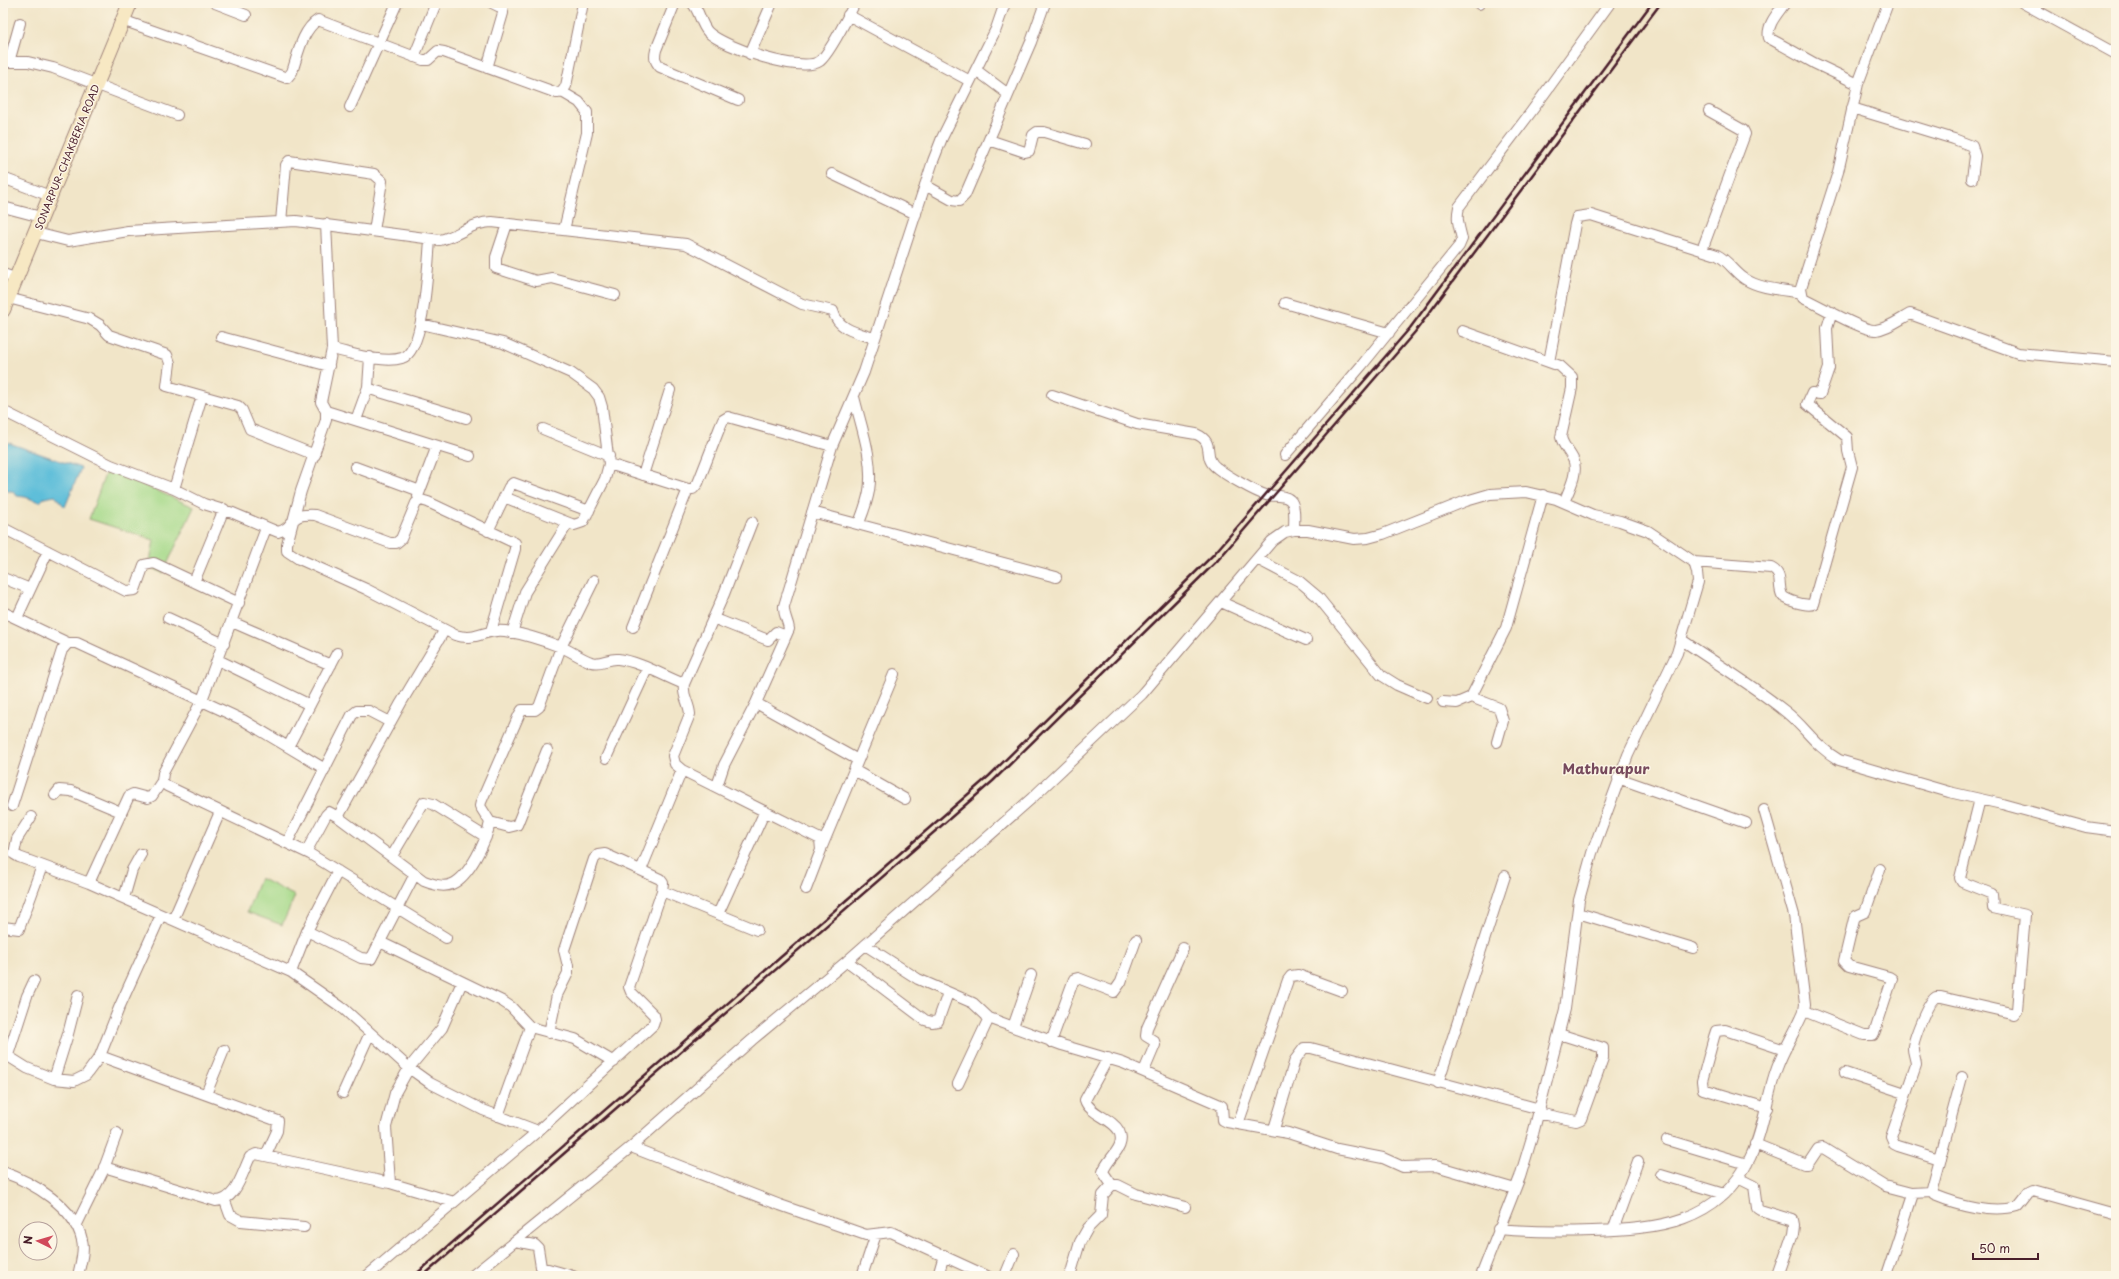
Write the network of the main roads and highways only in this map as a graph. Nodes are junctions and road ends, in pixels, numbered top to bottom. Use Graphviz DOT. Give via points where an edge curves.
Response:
graph roads {
  1 [pos="130,3"];
  2 [pos="9,276"];
  3 [pos="6,304"];
  1 -- 2 [label="main road, SONARPUR-CHAKBERIA ROAD" via="36,233"];
  2 -- 3 [label="main road, SONARPUR-CHAKBERIA ROAD"];
}
